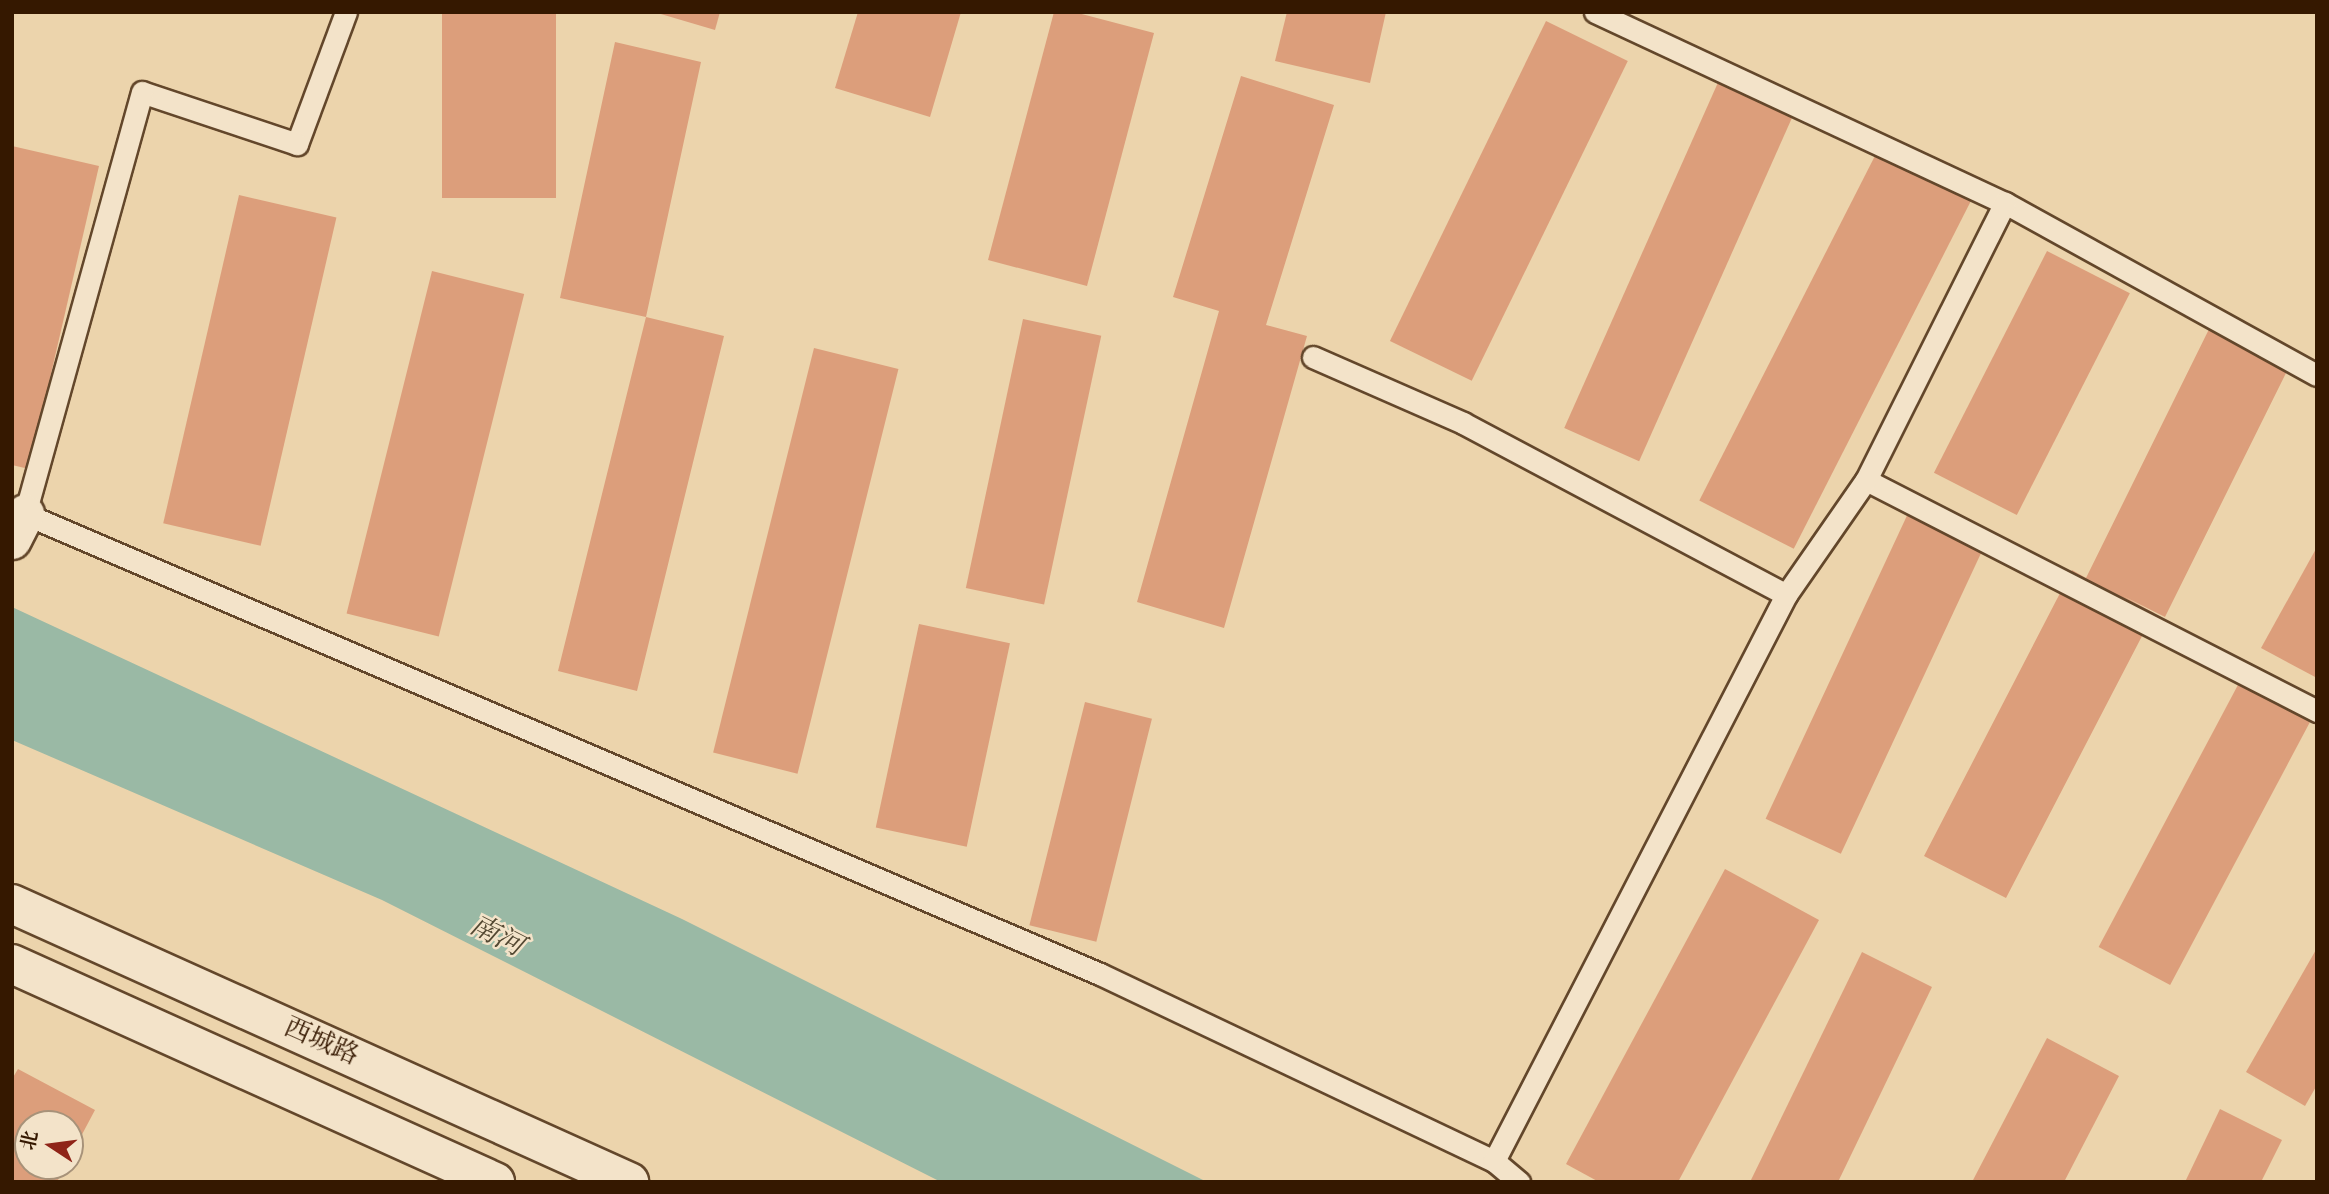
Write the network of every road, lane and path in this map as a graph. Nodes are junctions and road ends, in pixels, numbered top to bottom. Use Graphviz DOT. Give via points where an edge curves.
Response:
graph roads {
  1 [pos="346,12"];
  2 [pos="1595,12"];
  3 [pos="2005,203"];
  4 [pos="1313,357"];
  5 [pos="2317,375"];
  6 [pos="1866,480"];
  7 [pos="18,527"];
  8 [pos="1786,595"];
  9 [pos="2317,711"];
  10 [pos="12,904"];
  11 [pos="12,964"];
  12 [pos="1494,1161"];
  13 [pos="495,1182"];
  14 [pos="629,1182"];
  15 [pos="1519,1182"];
  1 -- 7 [label="lane" via="297,144 142,92"];
  2 -- 3 [label="lane"];
  3 -- 5 [label="lane"];
  3 -- 6 [label="lane"];
  4 -- 8 [label="lane" via="1463,423"];
  6 -- 8 [label="lane"];
  6 -- 9 [label="lane"];
  7 -- 12 [label="lane" via="1100,974"];
  8 -- 12 [label="lane"];
  10 -- 14 [label="main road, 西城路"];
  11 -- 13 [label="main road"];
  12 -- 15 [label="lane"];
}
